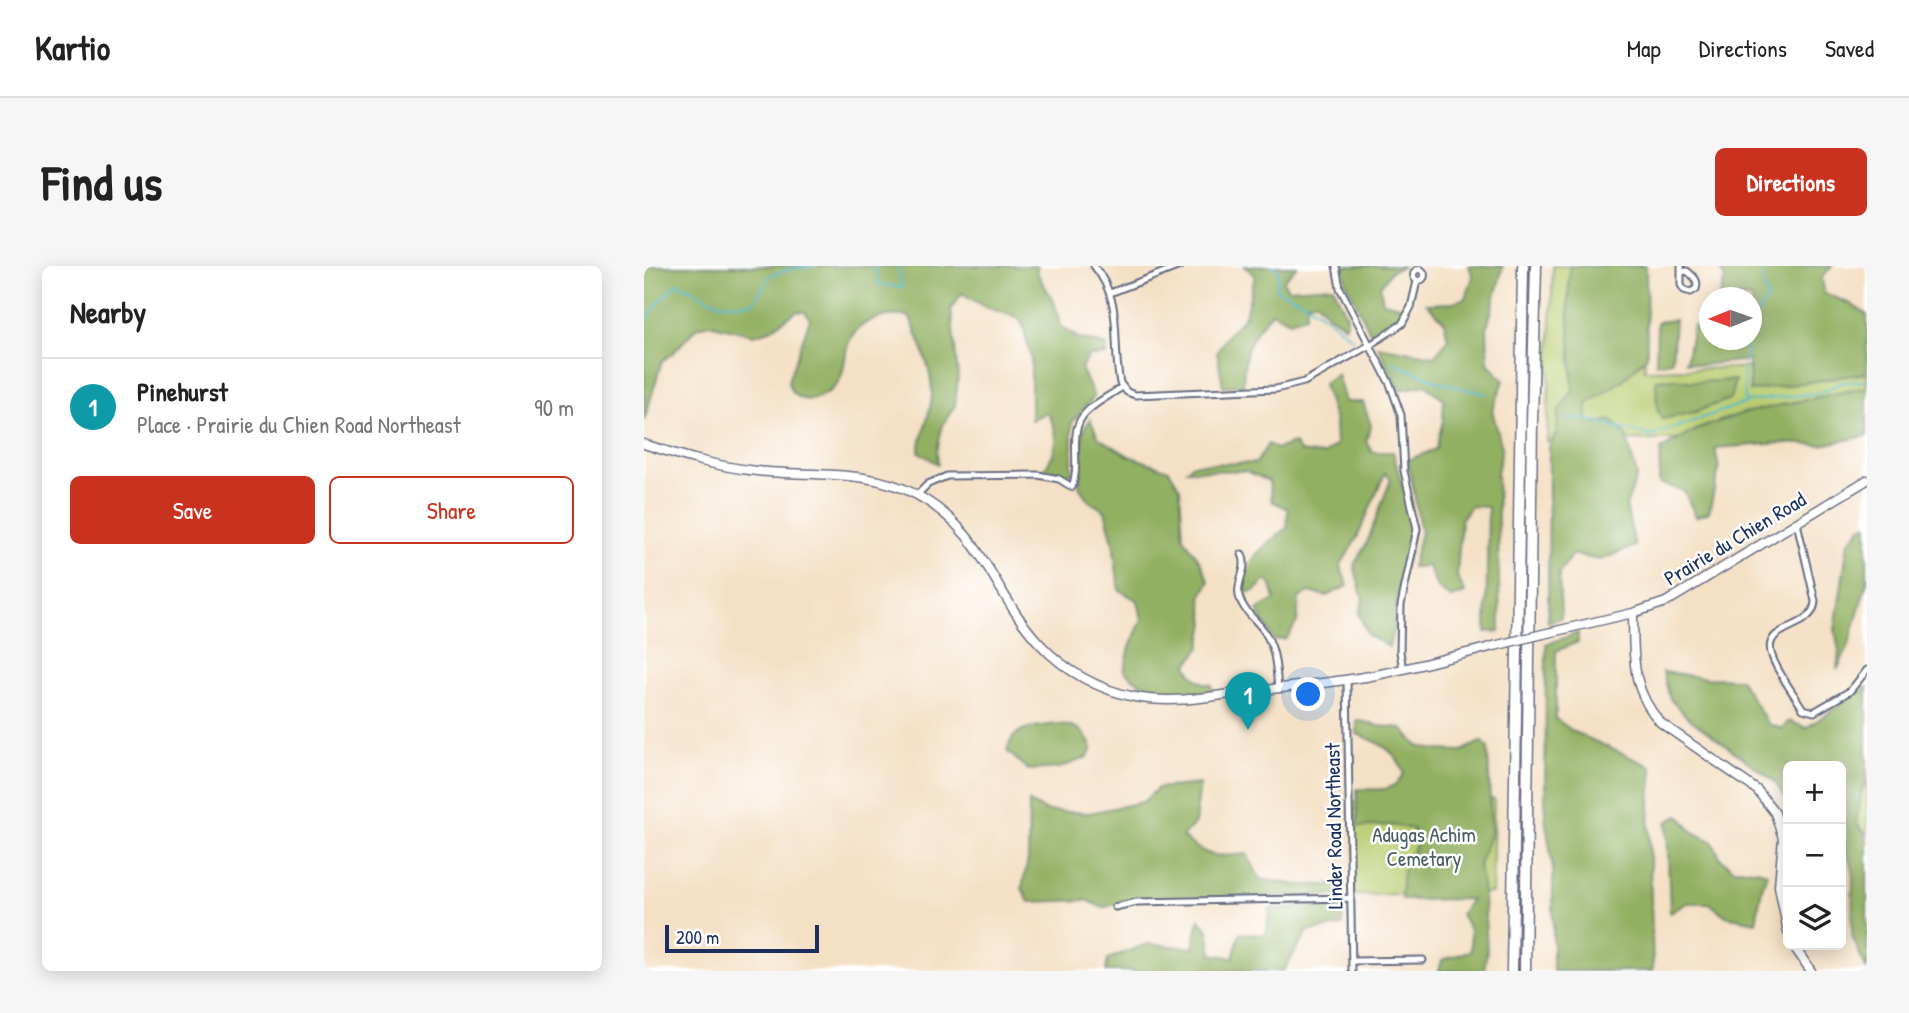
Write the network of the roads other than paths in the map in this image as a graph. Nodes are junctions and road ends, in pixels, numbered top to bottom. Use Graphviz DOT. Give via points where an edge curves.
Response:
graph roads {
  1 [pos="1094,266"];
  2 [pos="1180,266"];
  3 [pos="1336,266"];
  4 [pos="1523,266"];
  5 [pos="1536,266"];
  6 [pos="1417,281"];
  7 [pos="1110,293"];
  8 [pos="1370,345"];
  9 [pos="1122,387"];
  10 [pos="644,444"];
  11 [pos="1867,480"];
  12 [pos="917,495"];
  13 [pos="1797,523"];
  14 [pos="1242,554"];
  15 [pos="1633,613"];
  16 [pos="1403,669"];
  17 [pos="1867,670"];
  18 [pos="1347,680"];
  19 [pos="1278,689"];
  20 [pos="1351,898"];
  21 [pos="1783,906"];
  22 [pos="1115,907"];
  23 [pos="1796,950"];
  24 [pos="1423,960"];
  25 [pos="1352,961"];
  26 [pos="1352,971"];
  27 [pos="1512,971"];
  28 [pos="1525,971"];
  29 [pos="1811,971"];
  1 -- 7 [label="street"];
  2 -- 7 [label="street"];
  3 -- 8 [label="street" via="1340,288"];
  4 -- 27 [label="highway"];
  5 -- 28 [label="highway"];
  6 -- 8 [label="street" via="1402,324"];
  7 -- 9 [label="street"];
  8 -- 9 [label="street" via="1286,388 1135,395"];
  8 -- 16 [label="street" via="1399,405 1404,471 1417,528 1401,604"];
  9 -- 12 [label="street" via="1079,423 1077,475 1072,487 1038,475 947,476"];
  10 -- 12 [label="street, Prairie du Chien Road" via="741,469 872,479"];
  11 -- 13 [label="street, Prairie du Chien Road"];
  12 -- 19 [label="street, Prairie du Chien Road" via="968,537 1040,645 1088,680 1122,694 1169,700"];
  13 -- 15 [label="street, Prairie du Chien Road" via="1680,595"];
  13 -- 17 [label="street" via="1815,608 1806,620 1778,633 1771,652 1809,712 1850,691"];
  14 -- 19 [label="street" via="1245,563 1239,597 1270,642"];
  15 -- 16 [label="street, Prairie du Chien Road, bridge"];
  15 -- 21 [label="street" via="1636,678 1651,713 1757,790 1775,813 1783,838 1779,886"];
  16 -- 18 [label="street, Prairie du Chien Road"];
  18 -- 19 [label="street, Prairie du Chien Road"];
  18 -- 20 [label="street, Linder Road Northeast"];
  20 -- 22 [label="street" via="1137,902"];
  20 -- 25 [label="street, Linder Road Northeast"];
  23 -- 29 [label="street"];
  24 -- 25 [label="street"];
  25 -- 26 [label="street, Linder Road Northeast"];
}
